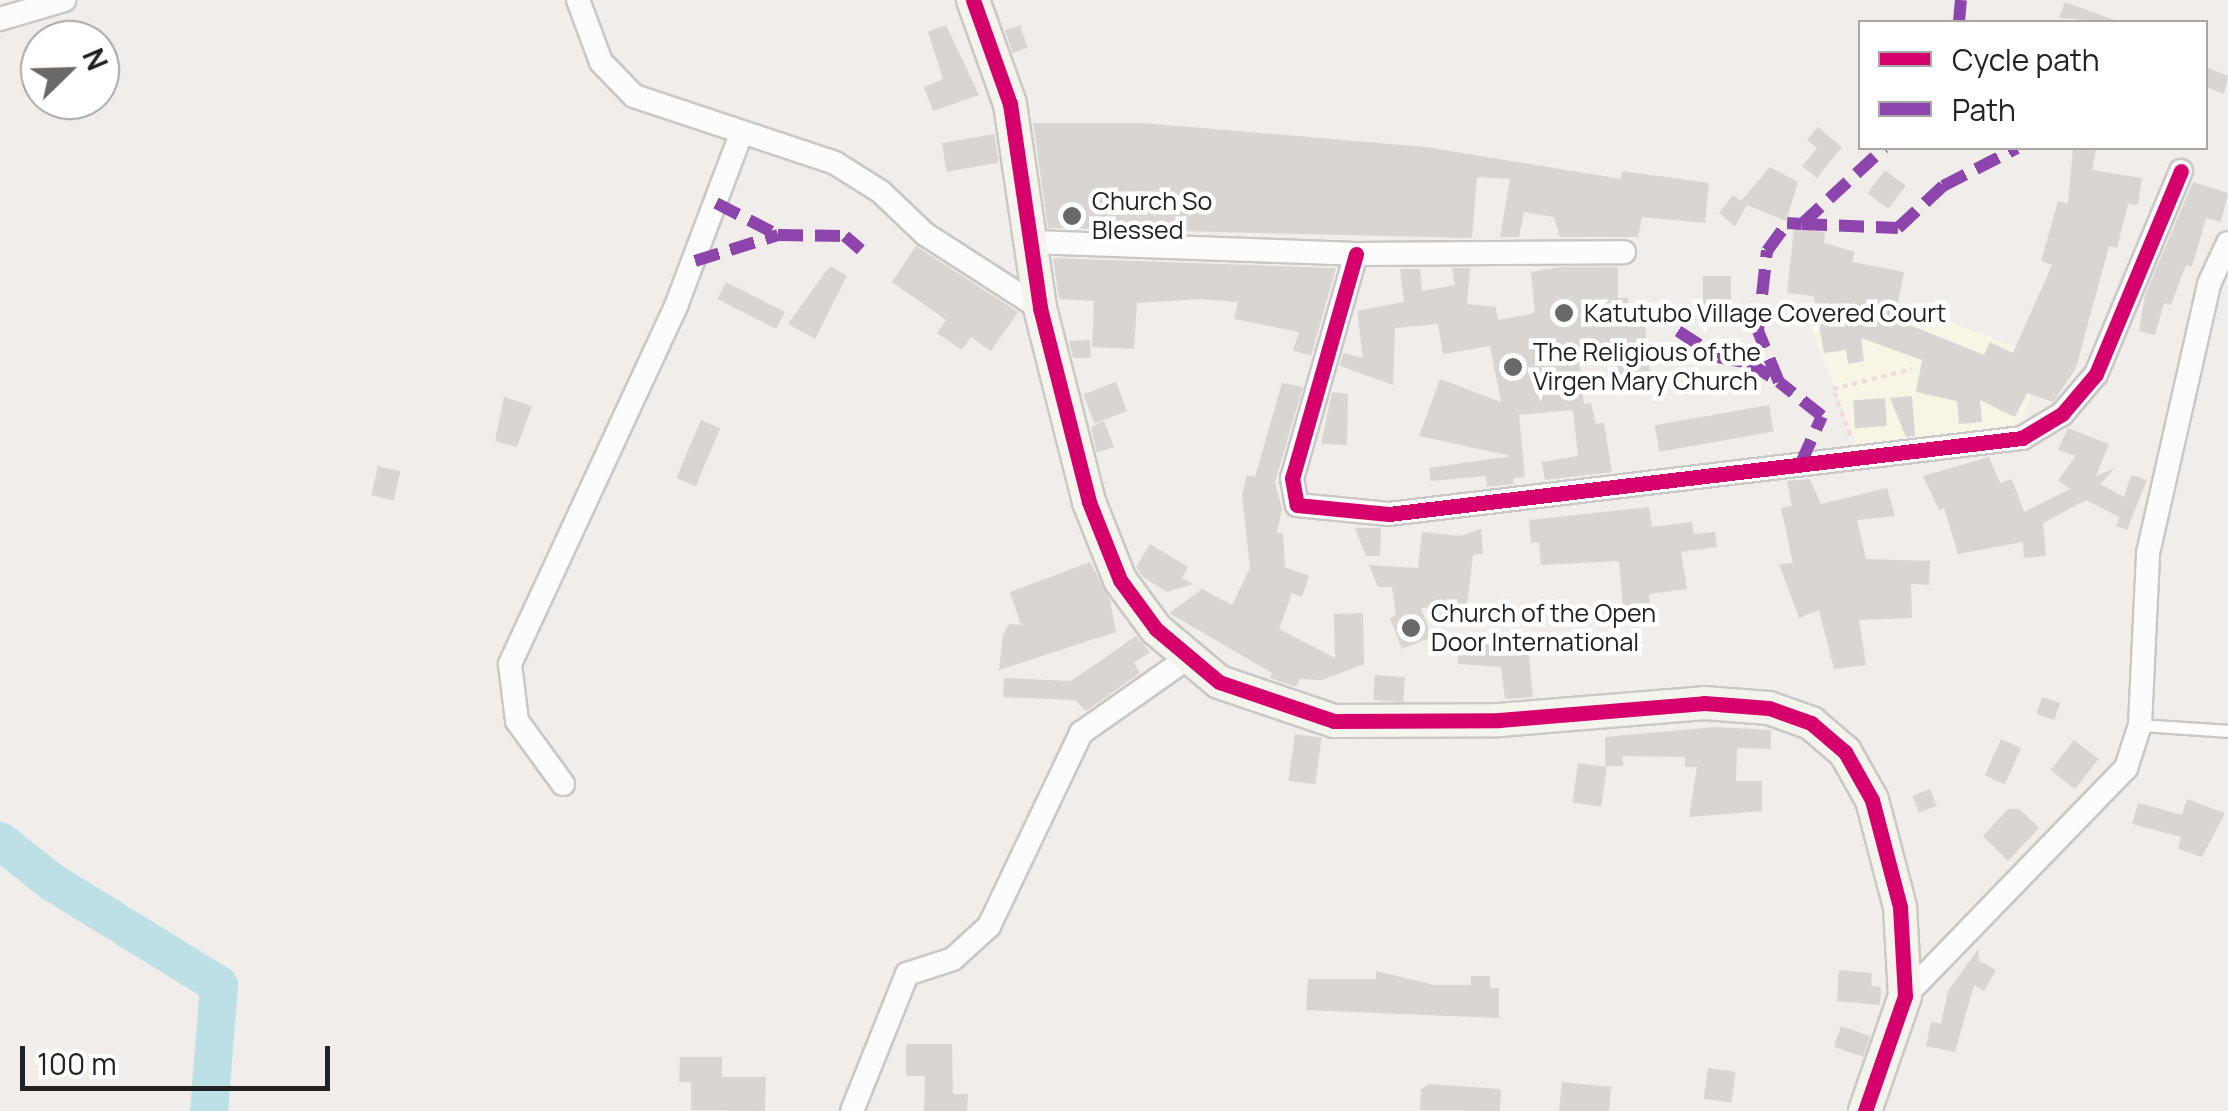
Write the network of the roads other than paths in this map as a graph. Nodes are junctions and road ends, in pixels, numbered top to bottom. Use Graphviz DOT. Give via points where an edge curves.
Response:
graph roads {
  1 [pos="64,0"];
  2 [pos="578,0"];
  3 [pos="972,0"];
  4 [pos="0,19"];
  5 [pos="741,134"];
  6 [pos="2181,171"];
  7 [pos="1032,242"];
  8 [pos="2228,243"];
  9 [pos="1624,252"];
  10 [pos="1356,254"];
  11 [pos="1040,308"];
  12 [pos="1190,657"];
  13 [pos="2140,725"];
  14 [pos="2228,731"];
  15 [pos="564,784"];
  16 [pos="1905,996"];
  17 [pos="852,1111"];
  18 [pos="1865,1111"];
  1 -- 4 [label="street"];
  2 -- 5 [label="street" via="601,62 634,96"];
  3 -- 7 [label="street" via="1010,104"];
  5 -- 11 [label="street" via="834,164 881,192 925,234"];
  5 -- 15 [label="street" via="682,291 510,664 518,721"];
  6 -- 10 [label="street" via="2096,374 2062,414 2022,438 1389,514 1298,505 1292,478"];
  7 -- 10 [label="street"];
  7 -- 11 [label="street"];
  8 -- 13 [label="street" via="2208,284 2148,553"];
  9 -- 10 [label="street"];
  11 -- 12 [label="street" via="1102,544 1156,629"];
  12 -- 16 [label="street" via="1219,682 1334,721 1499,720 1704,703 1769,708 1811,723 1845,752 1872,800 1900,907"];
  12 -- 17 [label="street" via="1081,733 989,926 954,959 907,974"];
  13 -- 14 [label="lane"];
  13 -- 16 [label="street" via="2126,768"];
  16 -- 18 [label="street"];
}
